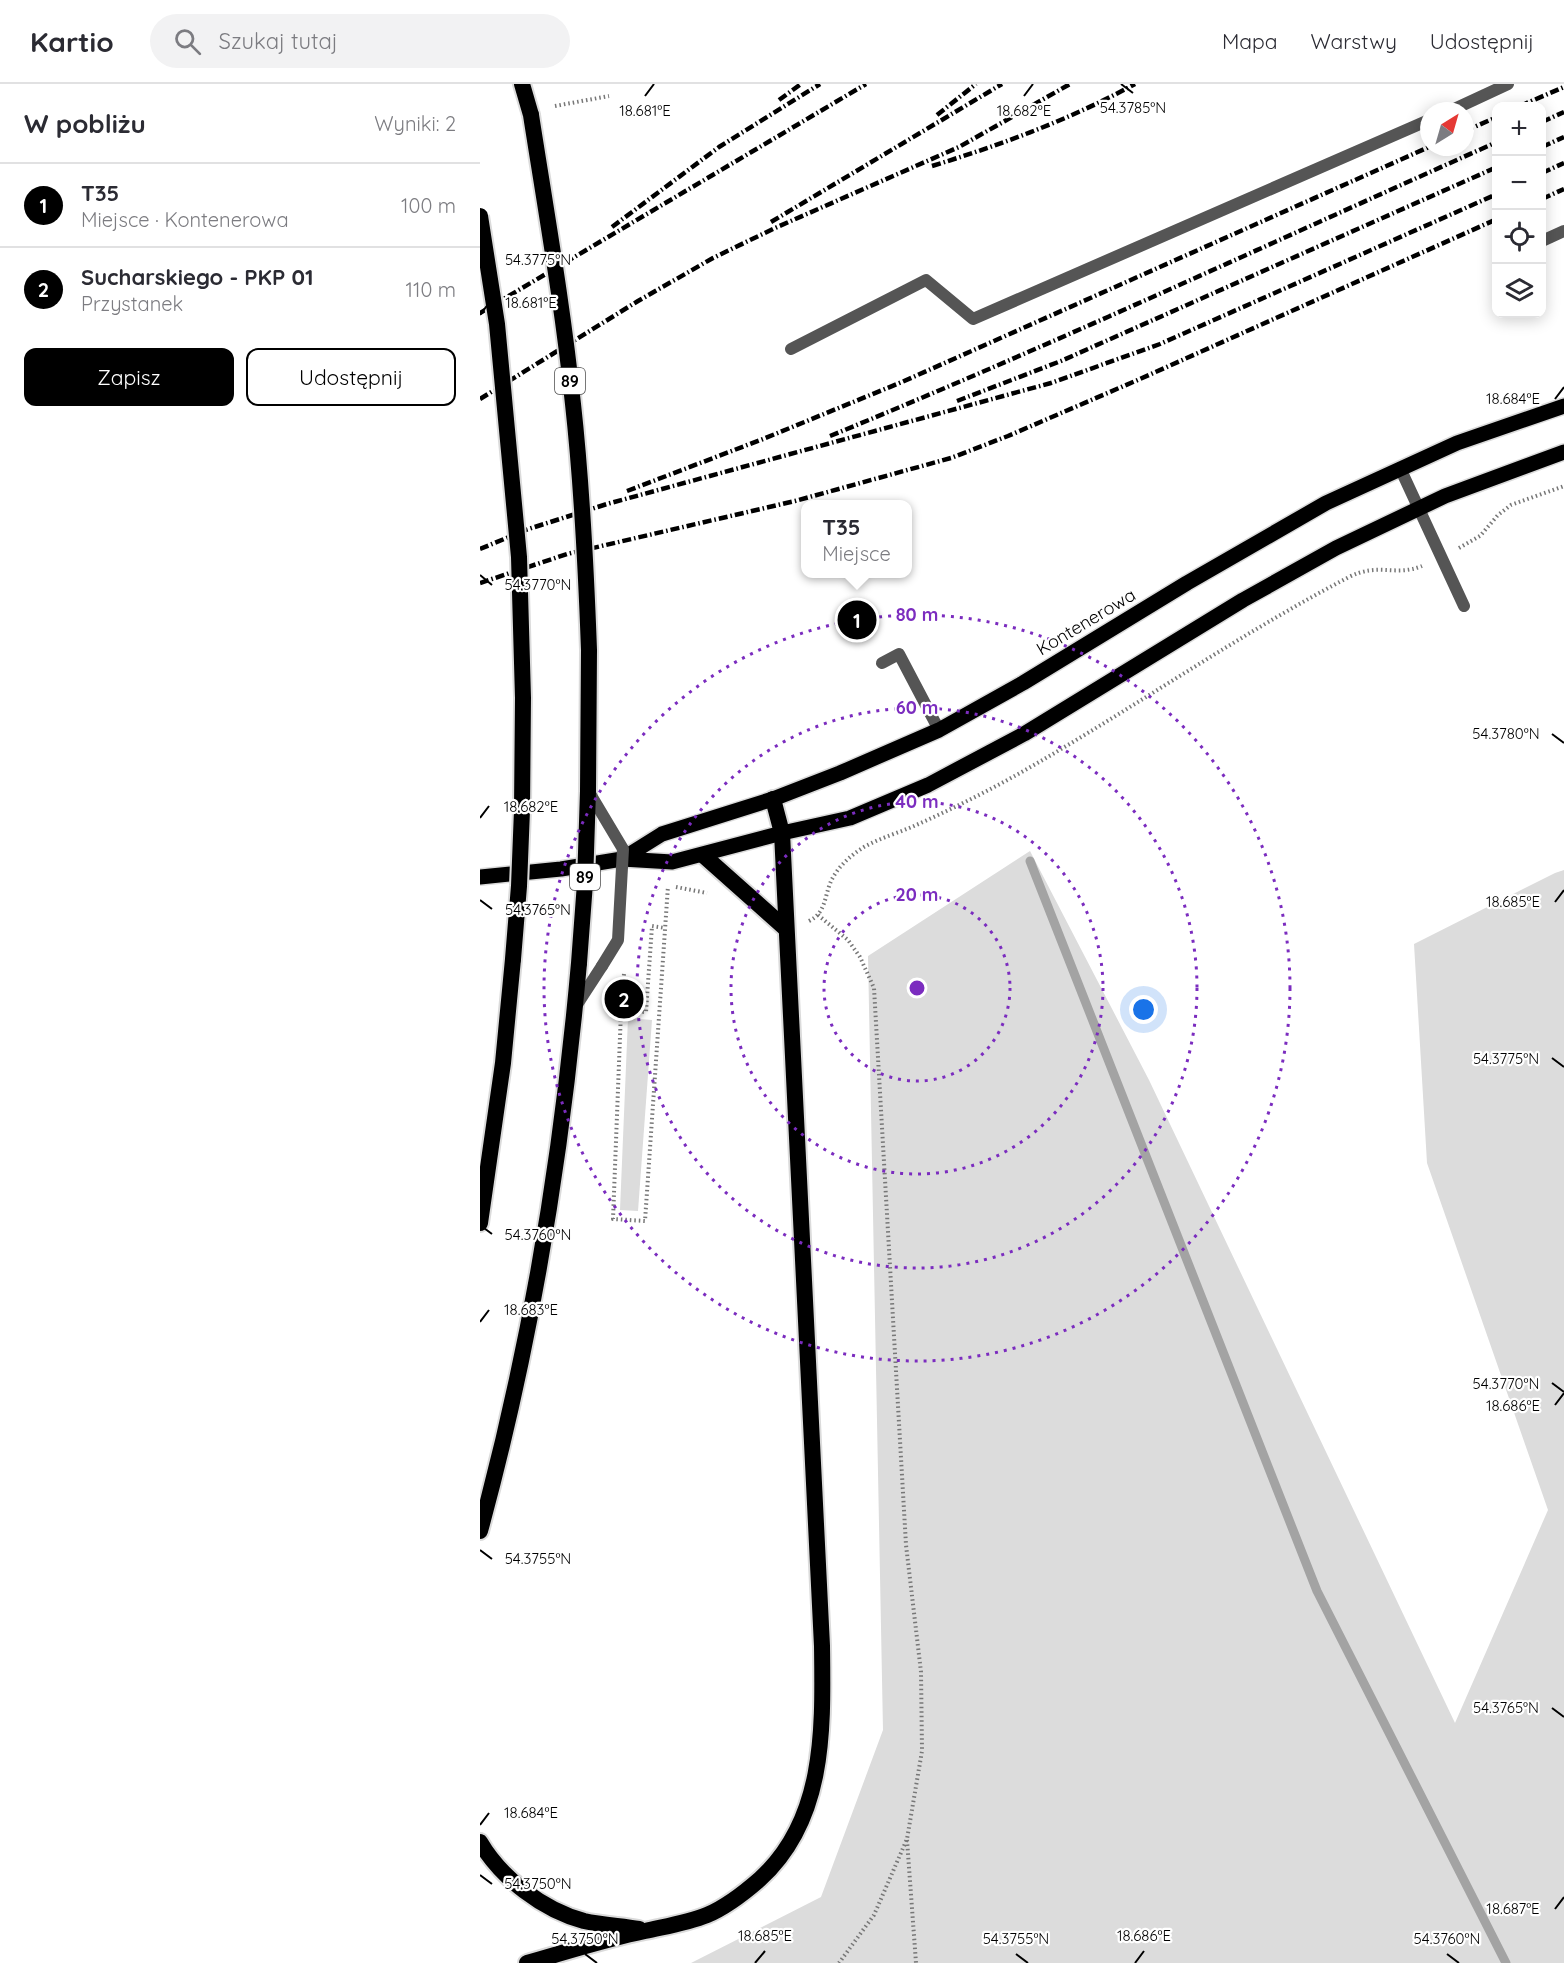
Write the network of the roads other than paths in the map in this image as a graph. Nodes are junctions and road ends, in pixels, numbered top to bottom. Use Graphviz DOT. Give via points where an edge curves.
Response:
graph roads {
  1 [pos="522,84"];
  2 [pos="1508,84"];
  3 [pos="1469,102"];
  4 [pos="1420,124"];
  5 [pos="480,216"];
  6 [pos="1564,231"];
  7 [pos="1546,239"];
  8 [pos="791,349"];
  9 [pos="1564,406"];
  10 [pos="1564,452"];
  11 [pos="1400,468"];
  12 [pos="1418,508"];
  13 [pos="1464,606"];
  14 [pos="882,663"];
  15 [pos="939,730"];
  16 [pos="588,791"];
  17 [pos="773,799"];
  18 [pos="782,833"];
  19 [pos="703,855"];
  20 [pos="622,859"];
  21 [pos="480,877"];
  22 [pos="785,928"];
  23 [pos="575,1007"];
  24 [pos="480,1223"];
  25 [pos="480,1531"];
  26 [pos="480,1842"];
  27 [pos="646,1930"];
  28 [pos="527,1963"];
  1 -- 16 [label="highway, 89, bridge" via="531,115 553,252 573,404 589,650"];
  2 -- 3 [label="lane"];
  4 -- 8 [label="lane" via="973,320 926,280"];
  5 -- 24 [label="highway, bridge" via="497,324 519,557 523,698 522,810 513,959"];
  6 -- 7 [label="lane"];
  9 -- 11 [label="main road, Kontenerowa" via="1464,440"];
  10 -- 12 [label="main road, Kontenerowa"];
  11 -- 12 [label="lane"];
  11 -- 15 [label="main road, Kontenerowa" via="1316,509"];
  12 -- 13 [label="lane"];
  12 -- 18 [label="main road, Kontenerowa" via="1253,594 1024,734 927,785 850,818"];
  14 -- 15 [label="lane" via="899,654"];
  15 -- 17 [label="main road, Kontenerowa"];
  16 -- 23 [label="highway, 89, bridge"];
  16 -- 23 [label="lane, bridge" via="623,849 618,940"];
  17 -- 18 [label="highway"];
  17 -- 20 [label="main road, Kontenerowa" via="662,834"];
  18 -- 19 [label="main road, Kontenerowa"];
  18 -- 22 [label="highway"];
  19 -- 20 [label="main road, Kontenerowa" via="672,862"];
  19 -- 22 [label="highway"];
  20 -- 21 [label="main road, Kontenerowa"];
  22 -- 27 [label="highway" via="822,1646 819,1755 814,1789 803,1819 770,1870 744,1893 709,1914"];
  23 -- 25 [label="highway, 89" via="546,1229 524,1350"];
  26 -- 27 [label="highway" via="516,1884 550,1907 583,1920"];
  27 -- 28 [label="highway"];
}
